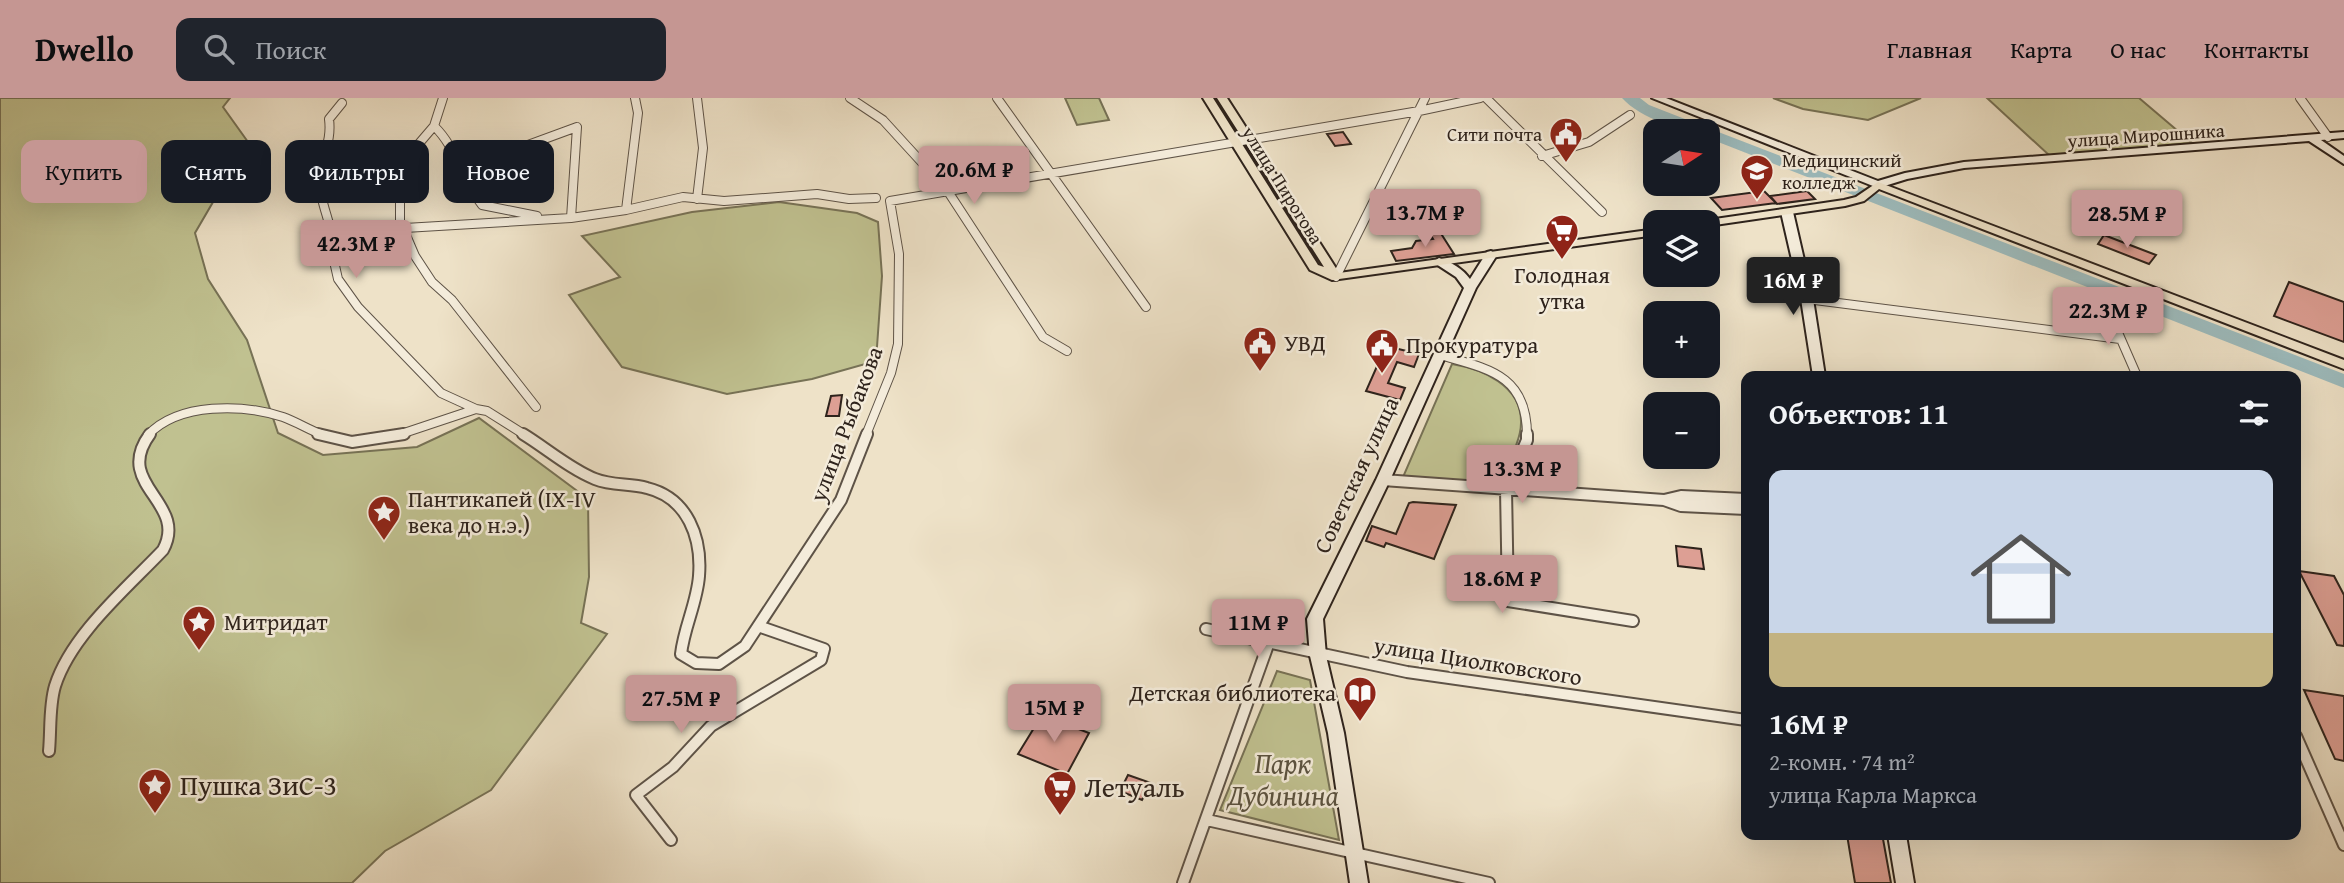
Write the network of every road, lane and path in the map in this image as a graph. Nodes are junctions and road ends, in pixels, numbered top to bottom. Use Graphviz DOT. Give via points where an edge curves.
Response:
graph roads {
  1 [pos="443,98"];
  2 [pos="635,98"];
  3 [pos="697,98"];
  4 [pos="850,98"];
  5 [pos="997,98"];
  6 [pos="1208,98"];
  7 [pos="1222,98"];
  8 [pos="1425,98"];
  9 [pos="1480,98"];
  10 [pos="1486,98"];
  11 [pos="1657,98"];
  12 [pos="2300,98"];
  13 [pos="342,103"];
  14 [pos="1419,111"];
  15 [pos="1630,115"];
  16 [pos="434,126"];
  17 [pos="2344,135"];
  18 [pos="2328,137"];
  19 [pos="1247,139"];
  20 [pos="2313,139"];
  21 [pos="448,140"];
  22 [pos="542,140"];
  23 [pos="1235,141"];
  24 [pos="1542,156"];
  25 [pos="2344,161"];
  26 [pos="1051,172"];
  27 [pos="947,190"];
  28 [pos="1869,191"];
  29 [pos="876,198"];
  30 [pos="697,199"];
  31 [pos="481,203"];
  32 [pos="626,210"];
  33 [pos="1602,212"];
  34 [pos="1787,212"];
  35 [pos="548,218"];
  36 [pos="571,218"];
  37 [pos="1720,221"];
  38 [pos="405,228"];
  39 [pos="1643,234"];
  40 [pos="325,242"];
  41 [pos="1491,255"];
  42 [pos="1467,258"];
  43 [pos="1439,262"];
  44 [pos="1336,277"];
  45 [pos="1470,288"];
  46 [pos="1807,299"];
  47 [pos="2106,305"];
  48 [pos="1146,307"];
  49 [pos="2120,339"];
  50 [pos="1067,351"];
  51 [pos="1440,355"];
  52 [pos="2344,365"];
  53 [pos="1818,371"];
  54 [pos="2135,371"];
  55 [pos="536,407"];
  56 [pos="476,409"];
  57 [pos="1383,480"];
  58 [pos="1506,489"];
  59 [pos="1741,499"];
  60 [pos="1664,500"];
  61 [pos="1741,509"];
  62 [pos="1633,621"];
  63 [pos="758,626"];
  64 [pos="1206,629"];
  65 [pos="1268,645"];
  66 [pos="1318,656"];
  67 [pos="1741,719"];
  68 [pos="2301,747"];
  69 [pos="49,751"];
  70 [pos="1206,820"];
  71 [pos="671,840"];
  72 [pos="1898,840"];
  73 [pos="2344,845"];
  74 [pos="1356,852"];
  75 [pos="1183,883"];
  76 [pos="1359,883"];
  77 [pos="1489,883"];
  78 [pos="1905,883"];
  1 -- 16 [label="street"];
  2 -- 32 [label="street" via="638,113"];
  3 -- 30 [label="street" via="704,164"];
  4 -- 27 [label="street" via="883,120"];
  5 -- 26 [label="street"];
  6 -- 23 [label="main road, улица Пирогова"];
  7 -- 19 [label="main road, улица Пирогова"];
  8 -- 14 [label="street"];
  9 -- 14 [label="street"];
  10 -- 24 [label="street"];
  11 -- 28 [label="main road"];
  12 -- 18 [label="street"];
  13 -- 40 [label="street" via="328,119 331,135 320,172 320,192 332,236"];
  14 -- 19 [label="street"];
  14 -- 44 [label="street"];
  15 -- 24 [label="street" via="1589,142"];
  16 -- 21 [label="street"];
  16 -- 38 [label="street" via="416,146 400,190 400,221"];
  17 -- 18 [label="main road, улица Мирошника"];
  18 -- 20 [label="main road, улица Мирошника"];
  19 -- 23 [label="street"];
  19 -- 44 [label="main road, улица Пирогова"];
  20 -- 25 [label="main road"];
  20 -- 28 [label="main road, улица Мирошника" via="1951,167 1905,176"];
  22 -- 36 [label="street" via="578,127"];
  23 -- 26 [label="street"];
  23 -- 44 [label="main road, улица Пирогова" via="1314,267"];
  24 -- 33 [label="street"];
  26 -- 27 [label="street"];
  26 -- 48 [label="street"];
  27 -- 50 [label="street" via="1043,337"];
  27 -- 63 [label="street, улица Рыбакова" via="890,201 899,254 898,344 891,373 836,509"];
  28 -- 34 [label="main road"];
  28 -- 52 [label="main road"];
  29 -- 30 [label="street" via="817,194 744,201"];
  30 -- 32 [label="street" via="683,197"];
  31 -- 35 [label="street"];
  32 -- 36 [label="street"];
  34 -- 37 [label="main road"];
  34 -- 46 [label="main road"];
  35 -- 36 [label="street"];
  35 -- 38 [label="street"];
  38 -- 40 [label="street"];
  38 -- 55 [label="street" via="415,256 432,282 452,300"];
  39 -- 41 [label="main road"];
  40 -- 56 [label="street" via="331,248 338,279 358,307 441,393"];
  41 -- 42 [label="main road"];
  41 -- 45 [label="main road"];
  42 -- 43 [label="main road"];
  42 -- 45 [label="main road, Советская улица"];
  43 -- 44 [label="main road"];
  43 -- 45 [label="main road" via="1460,274"];
  45 -- 51 [label="main road, Советская улица"];
  46 -- 49 [label="street"];
  46 -- 53 [label="main road"];
  47 -- 49 [label="street"];
  49 -- 54 [label="street"];
  51 -- 57 [label="main road, Советская улица"];
  51 -- 58 [label="street" via="1490,370 1522,401 1529,424 1527,440"];
  56 -- 63 [label="street, улица Рыбакова" via="509,424 592,478 653,489 680,504 696,536 699,561 695,606 681,654 696,663 719,664 745,646"];
  56 -- 69 [label="street" via="367,442 334,440 279,416 245,410 189,412 153,431 138,457 166,519 169,539 87,634 60,673"];
  57 -- 58 [label="street"];
  57 -- 66 [label="main road, Советская улица" via="1315,619"];
  58 -- 60 [label="street"];
  58 -- 62 [label="street" via="1508,601"];
  59 -- 60 [label="street" via="1681,496"];
  60 -- 61 [label="street" via="1681,506"];
  63 -- 71 [label="street" via="824,649 821,660 711,726 673,767 636,795"];
  64 -- 65 [label="street, улица Циолковского"];
  65 -- 66 [label="street, улица Циолковского"];
  65 -- 70 [label="street"];
  66 -- 67 [label="street, улица Циолковского" via="1516,691"];
  66 -- 74 [label="main road, Советская улица"];
  68 -- 73 [label="street"];
  70 -- 74 [label="street"];
  70 -- 75 [label="street"];
  72 -- 78 [label="main road"];
  74 -- 76 [label="main road, Советская улица"];
  74 -- 77 [label="street"];
}
